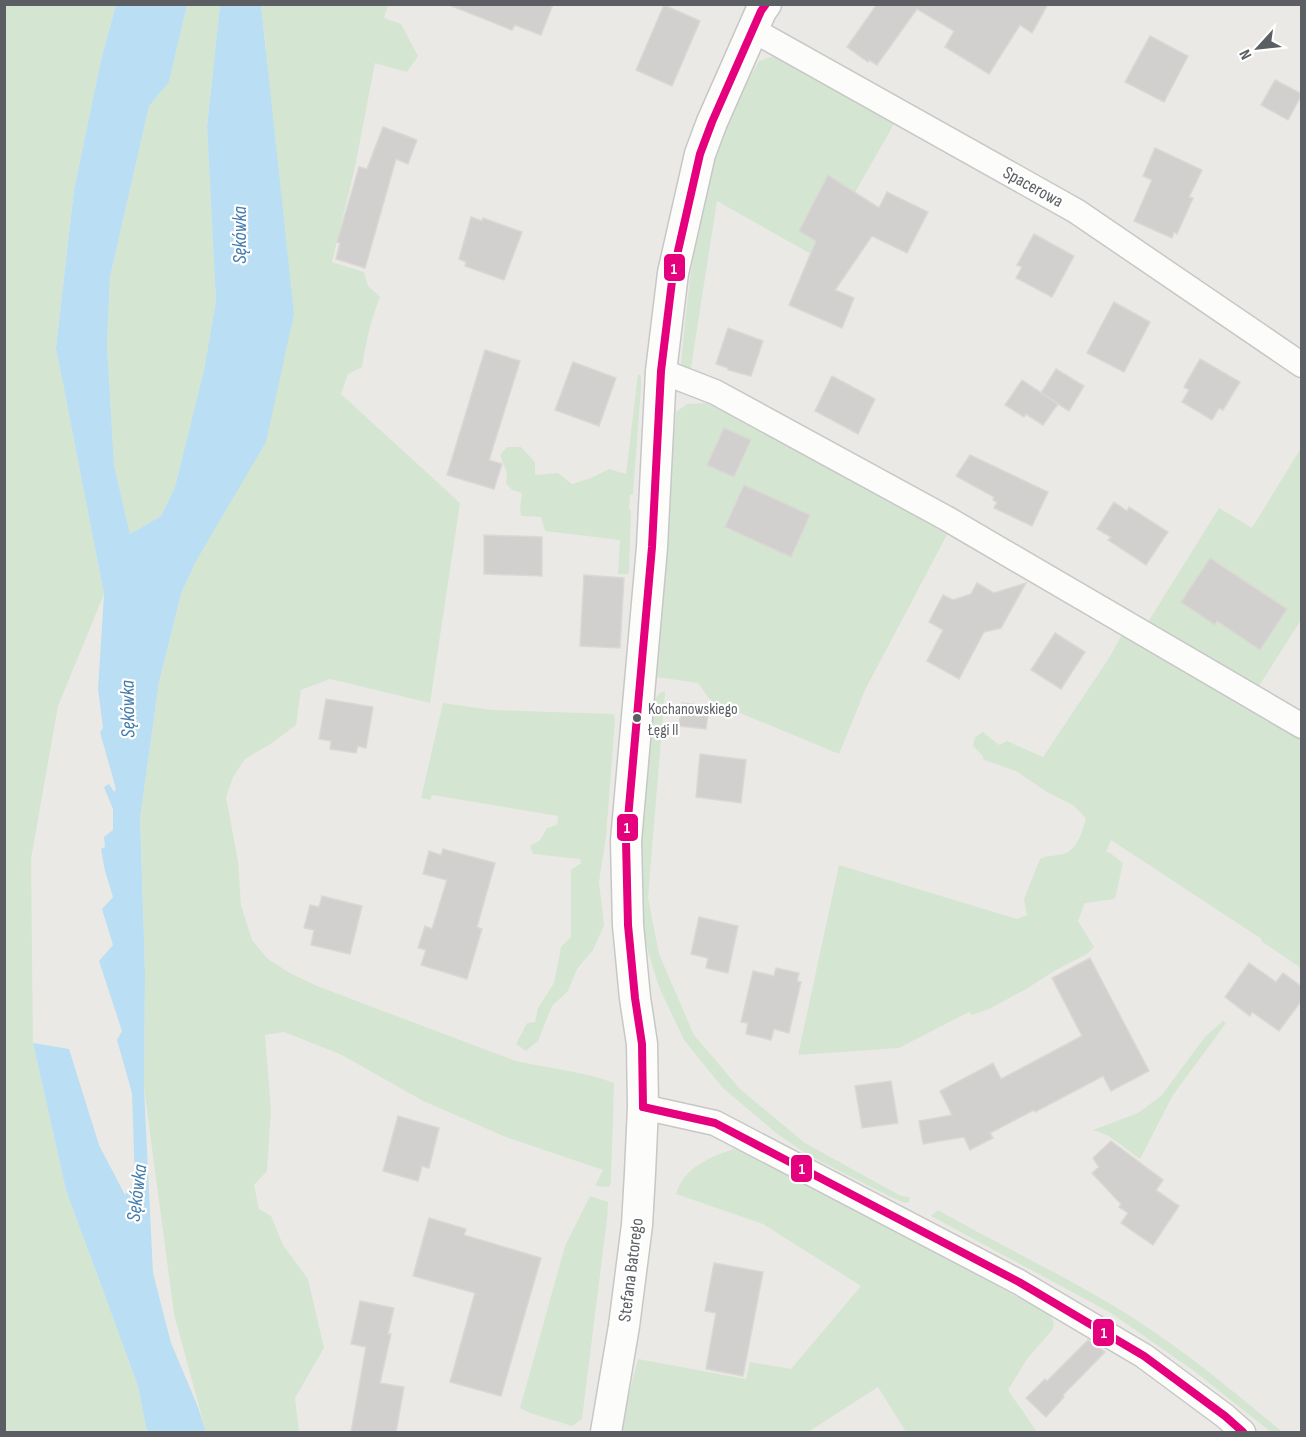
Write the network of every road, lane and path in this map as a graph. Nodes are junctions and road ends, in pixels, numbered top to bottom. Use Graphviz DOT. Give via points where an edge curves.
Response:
graph roads {
  1 [pos="759,17"];
  2 [pos="1302,365"];
  3 [pos="661,371"];
  4 [pos="1302,726"];
  5 [pos="643,1107"];
  6 [pos="606,1432"];
  7 [pos="1243,1432"];
  1 -- 2 [label="street, Spacerowa" via="1076,211"];
  1 -- 3 [label="street, Stefana Batorego" via="700,154 674,273"];
  3 -- 4 [label="street" via="715,392 936,513"];
  3 -- 5 [label="street, Stefana Batorego" via="652,547 626,841 628,925 642,1044"];
  5 -- 6 [label="street, Stefana Batorego" via="637,1225"];
  5 -- 7 [label="street" via="715,1123 1019,1282 1144,1356"];
}
